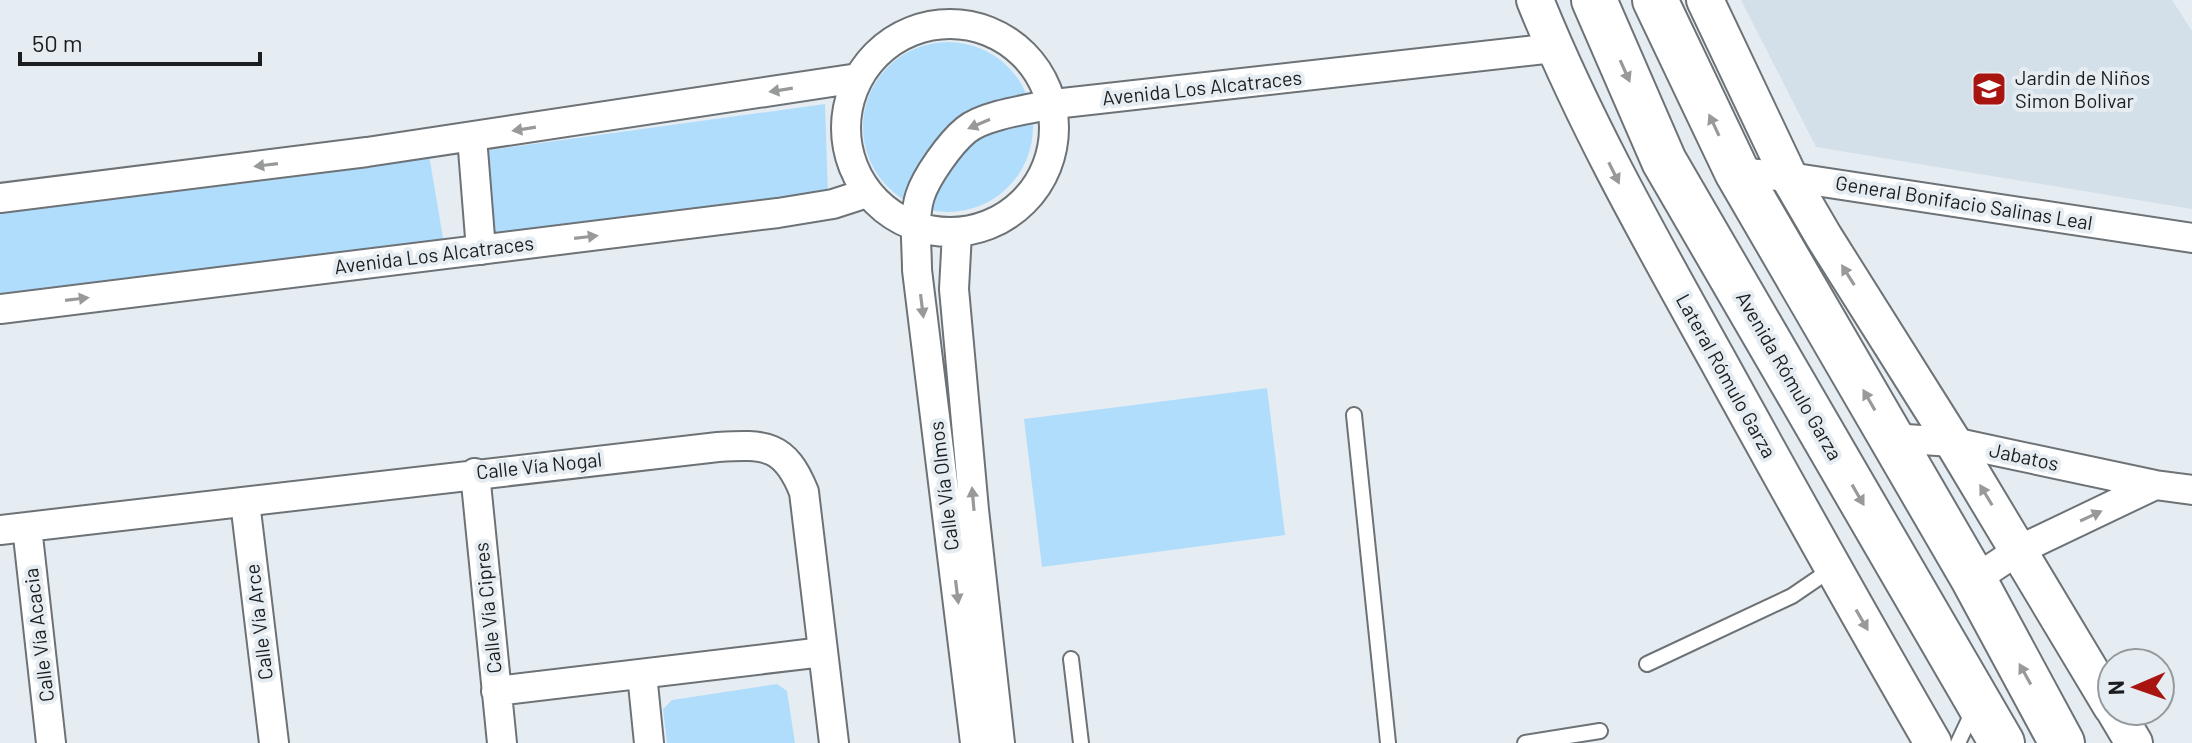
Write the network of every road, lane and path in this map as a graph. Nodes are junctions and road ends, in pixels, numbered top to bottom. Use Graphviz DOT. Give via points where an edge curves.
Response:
graph roads {
  1 [pos="1535,0"];
  2 [pos="1594,0"];
  3 [pos="1655,0"];
  4 [pos="1705,0"];
  5 [pos="1554,48"];
  6 [pos="858,78"];
  7 [pos="1054,104"];
  8 [pos="472,137"];
  9 [pos="1737,172"];
  10 [pos="1789,177"];
  11 [pos="867,193"];
  12 [pos="0,198"];
  13 [pos="916,229"];
  14 [pos="957,233"];
  15 [pos="2192,238"];
  16 [pos="481,250"];
  17 [pos="0,309"];
  18 [pos="1354,415"];
  19 [pos="1890,438"];
  20 [pos="1953,442"];
  21 [pos="475,473"];
  22 [pos="2155,485"];
  23 [pos="2192,490"];
  24 [pos="245,502"];
  25 [pos="13,529"];
  26 [pos="2019,550"];
  27 [pos="1833,568"];
  28 [pos="1974,580"];
  29 [pos="823,652"];
  30 [pos="1071,659"];
  31 [pos="1647,664"];
  32 [pos="642,674"];
  33 [pos="2096,680"];
  34 [pos="496,691"];
  35 [pos="1977,702"];
  36 [pos="1600,731"];
  37 [pos="51,743"];
  38 [pos="274,743"];
  39 [pos="502,743"];
  40 [pos="649,743"];
  41 [pos="834,743"];
  42 [pos="975,743"];
  43 [pos="1000,743"];
  44 [pos="1081,743"];
  45 [pos="1388,743"];
  46 [pos="1525,743"];
  47 [pos="1933,743"];
  48 [pos="1958,743"];
  49 [pos="2002,743"];
  50 [pos="2062,743"];
  1 -- 5 [label="street, Lateral Rómulo Garza"];
  2 -- 35 [label="main road, Avenida Rómulo Garza, one-way" via="1664,161"];
  9 -- 3 [label="main road, one-way"];
  4 -- 10 [label="street"];
  5 -- 7 [label="street, Avenida Los Alcatraces"];
  5 -- 27 [label="street, Lateral Rómulo Garza, one-way" via="1618,182"];
  6 -- 7 [label="street" via="873,56 916,28 968,25 1016,46"];
  6 -- 8 [label="street, one-way"];
  6 -- 11 [label="street" via="845,125 847,149"];
  7 -- 13 [label="street, Avenida Los Alcatraces, one-way" via="967,129 920,196"];
  7 -- 14 [label="street" via="1054,142 1046,170 1031,194 1010,214"];
  8 -- 12 [label="street, one-way"];
  8 -- 16 [label="street"];
  9 -- 10 [label="street, General Bonifacio Salinas Leal"];
  19 -- 9 [label="main road, one-way"];
  10 -- 15 [label="street, General Bonifacio Salinas Leal"];
  20 -- 10 [label="street, one-way"];
  11 -- 13 [label="street"];
  16 -- 11 [label="street, Avenida Los Alcatraces, one-way" via="778,213"];
  13 -- 14 [label="street"];
  13 -- 42 [label="street, Calle Vía Olmos, one-way"];
  43 -- 14 [label="street, Calle Vía Olmos, one-way" via="954,289"];
  17 -- 16 [label="street, Avenida Los Alcatraces, one-way"];
  18 -- 45 [label="lane"];
  19 -- 20 [label="street, Jabatos"];
  19 -- 28 [label="main road"];
  20 -- 22 [label="street, Jabatos"];
  26 -- 20 [label="street, one-way"];
  21 -- 24 [label="street, Calle Vía Nogal"];
  21 -- 29 [label="street, Calle Vía Nogal" via="718,447 772,448 790,463 804,492"];
  21 -- 34 [label="street, Calle Vía Cipres"];
  22 -- 23 [label="street, Jabatos"];
  26 -- 22 [label="street, one-way"];
  24 -- 25 [label="street, Calle Vía Nogal"];
  24 -- 38 [label="street, Calle Vía Arce"];
  25 -- 37 [label="street, Calle Vía Acacia"];
  26 -- 28 [label="street"];
  26 -- 33 [label="street"];
  27 -- 31 [label="lane" via="1792,596"];
  27 -- 47 [label="street, Lateral Rómulo Garza, one-way"];
  50 -- 28 [label="main road, one-way"];
  29 -- 32 [label="street"];
  29 -- 41 [label="street, Calle Vía Nogal"];
  30 -- 44 [label="lane"];
  32 -- 34 [label="street"];
  32 -- 40 [label="street"];
  34 -- 39 [label="street, Calle Vía Cipres"];
  35 -- 48 [label="lane"];
  35 -- 49 [label="main road, Avenida Rómulo Garza"];
  36 -- 46 [label="lane"];
}
